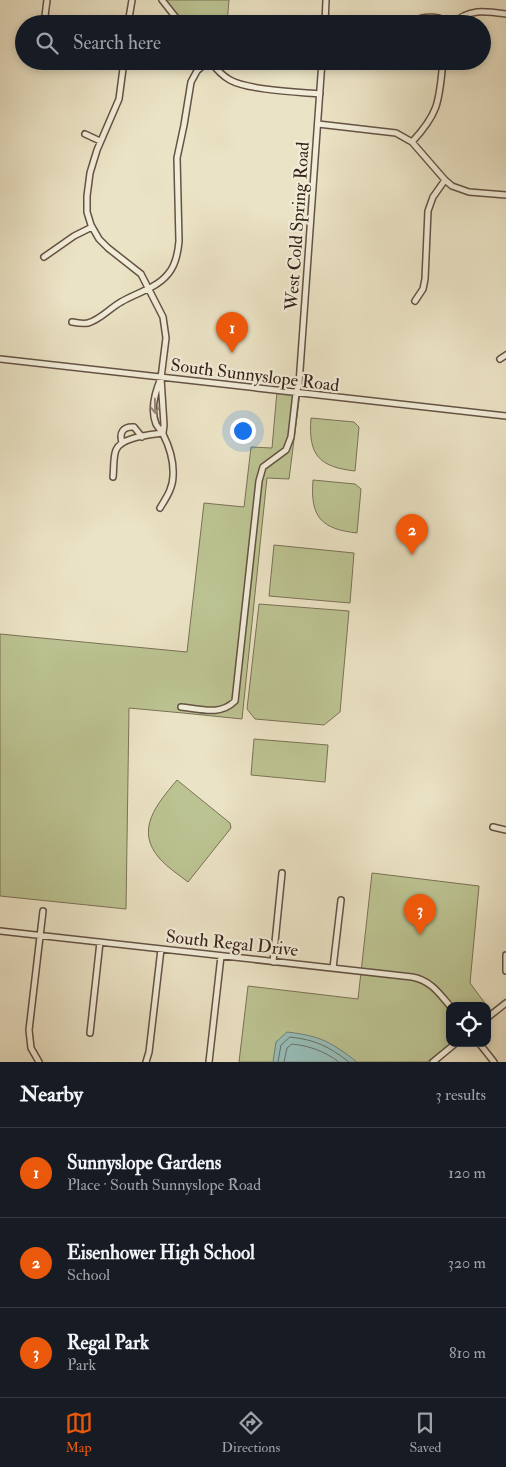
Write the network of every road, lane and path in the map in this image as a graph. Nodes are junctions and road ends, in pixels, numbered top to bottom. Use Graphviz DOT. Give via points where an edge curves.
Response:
graph roads {
  1 [pos="47,0"];
  2 [pos="132,0"];
  3 [pos="162,0"];
  4 [pos="326,0"];
  5 [pos="506,14"];
  6 [pos="45,15"];
  7 [pos="130,15"];
  8 [pos="174,15"];
  9 [pos="325,15"];
  10 [pos="466,15"];
  11 [pos="123,70"];
  12 [pos="198,70"];
  13 [pos="217,70"];
  14 [pos="321,70"];
  15 [pos="442,70"];
  16 [pos="320,94"];
  17 [pos="318,124"];
  18 [pos="85,134"];
  19 [pos="100,141"];
  20 [pos="412,142"];
  21 [pos="445,180"];
  22 [pos="506,195"];
  23 [pos="92,227"];
  24 [pos="44,257"];
  25 [pos="149,288"];
  26 [pos="415,301"];
  27 [pos="72,322"];
  28 [pos="506,355"];
  29 [pos="500,359"];
  30 [pos="0,360"];
  31 [pos="161,378"];
  32 [pos="296,393"];
  33 [pos="506,416"];
  34 [pos="162,433"];
  35 [pos="142,437"];
  36 [pos="122,442"];
  37 [pos="113,477"];
  38 [pos="160,508"];
  39 [pos="181,707"];
  40 [pos="493,827"];
  41 [pos="506,830"];
  42 [pos="282,873"];
  43 [pos="341,900"];
  44 [pos="43,911"];
  45 [pos="0,931"];
  46 [pos="40,936"];
  47 [pos="100,942"];
  48 [pos="161,949"];
  49 [pos="506,955"];
  50 [pos="221,956"];
  51 [pos="273,962"];
  52 [pos="333,968"];
  53 [pos="506,971"];
  54 [pos="447,1002"];
  55 [pos="506,1004"];
  56 [pos="491,1015"];
  57 [pos="90,1033"];
  58 [pos="451,1047"];
  59 [pos="482,1047"];
  60 [pos="39,1062"];
  61 [pos="146,1062"];
  62 [pos="209,1062"];
  63 [pos="433,1062"];
  64 [pos="494,1062"];
  1 -- 6 [label="street"];
  2 -- 7 [label="street"];
  3 -- 8 [label="street"];
  4 -- 9 [label="street"];
  5 -- 10 [label="street" via="485,11"];
  11 -- 19 [label="street" via="119,99"];
  12 -- 25 [label="street" via="189,89 177,158 179,241 176,258 168,274"];
  13 -- 16 [label="street" via="236,83"];
  14 -- 16 [label="street, West Cold Spring Road"];
  15 -- 20 [label="street" via="435,112"];
  16 -- 17 [label="street, West Cold Spring Road"];
  17 -- 20 [label="street" via="396,133"];
  17 -- 32 [label="street, West Cold Spring Road" via="300,375"];
  18 -- 19 [label="street"];
  19 -- 23 [label="street" via="88,186 88,212"];
  20 -- 21 [label="street"];
  21 -- 22 [label="street" via="469,192"];
  21 -- 26 [label="street" via="428,211 425,279"];
  23 -- 24 [label="street"];
  23 -- 25 [label="street" via="108,248 141,274"];
  25 -- 27 [label="street" via="90,322"];
  25 -- 31 [label="street" via="164,323"];
  28 -- 29 [label="street"];
  30 -- 31 [label="street, South Sunnyslope Road"];
  31 -- 32 [label="street, South Sunnyslope Road"];
  31 -- 34 [label="street"];
  31 -- 34 [label="street, one-way" via="155,392 154,408 156,424"];
  32 -- 33 [label="street, South Sunnyslope Road"];
  32 -- 39 [label="street, West Cold Spring Road" via="291,437 286,450 263,467 259,481 234,701 220,711"];
  34 -- 35 [label="street"];
  34 -- 38 [label="street" via="174,476"];
  35 -- 36 [label="street"];
  35 -- 36 [label="street" via="129,426 121,432"];
  36 -- 37 [label="street" via="116,449"];
  40 -- 41 [label="street"];
  42 -- 51 [label="street"];
  43 -- 52 [label="street"];
  44 -- 46 [label="street"];
  45 -- 46 [label="street, South Regal Drive"];
  46 -- 47 [label="street, South Regal Drive"];
  46 -- 60 [label="street" via="29,1030 31,1048"];
  47 -- 48 [label="street, South Regal Drive"];
  47 -- 57 [label="street"];
  48 -- 50 [label="street, South Regal Drive"];
  48 -- 61 [label="street"];
  49 -- 53 [label="street"];
  50 -- 51 [label="street, South Regal Drive"];
  50 -- 62 [label="street"];
  51 -- 52 [label="street, South Regal Drive"];
  52 -- 54 [label="street, South Regal Drive" via="424,980"];
  55 -- 56 [label="street"];
  58 -- 63 [label="street"];
  59 -- 64 [label="street"];
}
